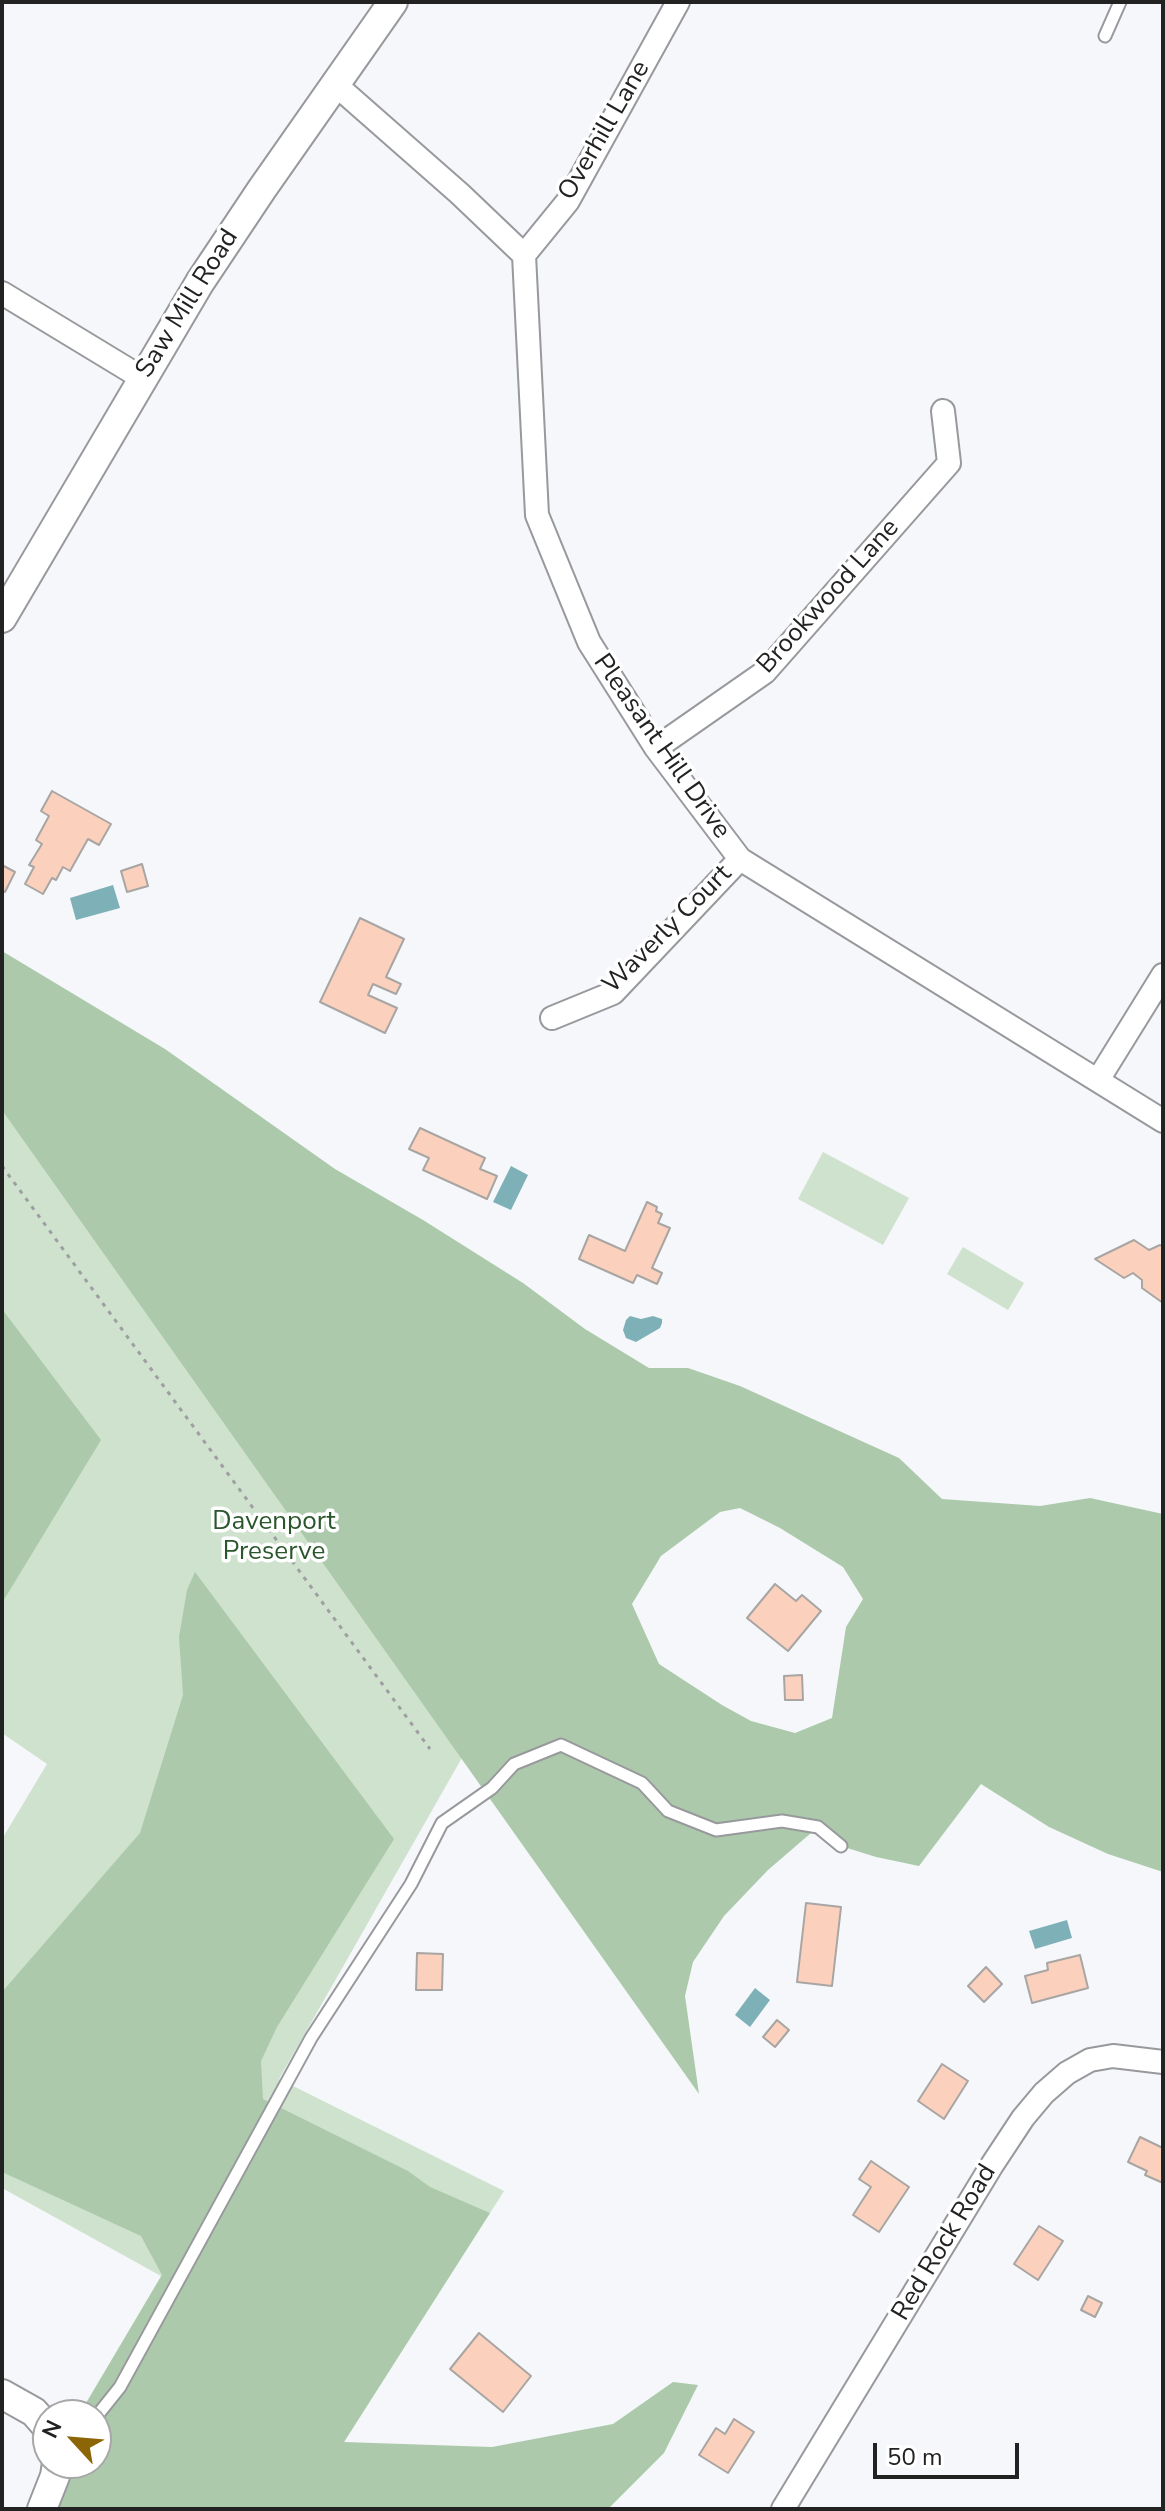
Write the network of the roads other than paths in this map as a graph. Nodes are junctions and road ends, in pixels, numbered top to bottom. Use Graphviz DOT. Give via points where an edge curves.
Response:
graph roads {
  1 [pos="393,2"];
  2 [pos="678,2"];
  3 [pos="1120,2"];
  4 [pos="1105,36"];
  5 [pos="336,85"];
  6 [pos="524,255"];
  7 [pos="2,293"];
  8 [pos="142,378"];
  9 [pos="943,411"];
  10 [pos="2,618"];
  11 [pos="656,748"];
  12 [pos="740,859"];
  13 [pos="1163,975"];
  14 [pos="552,1018"];
  15 [pos="1098,1080"];
  16 [pos="1163,1121"];
  17 [pos="841,1846"];
  18 [pos="1163,2062"];
  19 [pos="2,2394"];
  20 [pos="110,2399"];
  21 [pos="32,2411"];
  22 [pos="54,2479"];
  23 [pos="42,2509"];
  24 [pos="783,2509"];
  1 -- 5 [label="street, Saw Mill Road"];
  2 -- 6 [label="street, Overhill Lane" via="568,201"];
  3 -- 4 [label="lane"];
  5 -- 6 [label="street"];
  5 -- 8 [label="street, Saw Mill Road" via="208,271"];
  6 -- 11 [label="street, Pleasant Hill Drive" via="537,515 589,642"];
  7 -- 8 [label="street"];
  8 -- 10 [label="street, Saw Mill Road"];
  9 -- 11 [label="street, Brookwood Lane" via="949,463 765,672"];
  11 -- 12 [label="street, Pleasant Hill Drive"];
  12 -- 14 [label="street, Waverly Court" via="613,993"];
  12 -- 15 [label="street, Pleasant Hill Drive"];
  13 -- 15 [label="street"];
  15 -- 16 [label="street, Pleasant Hill Drive"];
  17 -- 20 [label="lane" via="818,1827 782,1821 716,1830 668,1811 642,1783 561,1745 514,1764 492,1788 442,1823 411,1884 311,2038"];
  18 -- 24 [label="street, Red Rock Road" via="1113,2056 1090,2060 1067,2073 1030,2110"];
  19 -- 21 [label="street"];
  22 -- 23 [label="street"];
}
